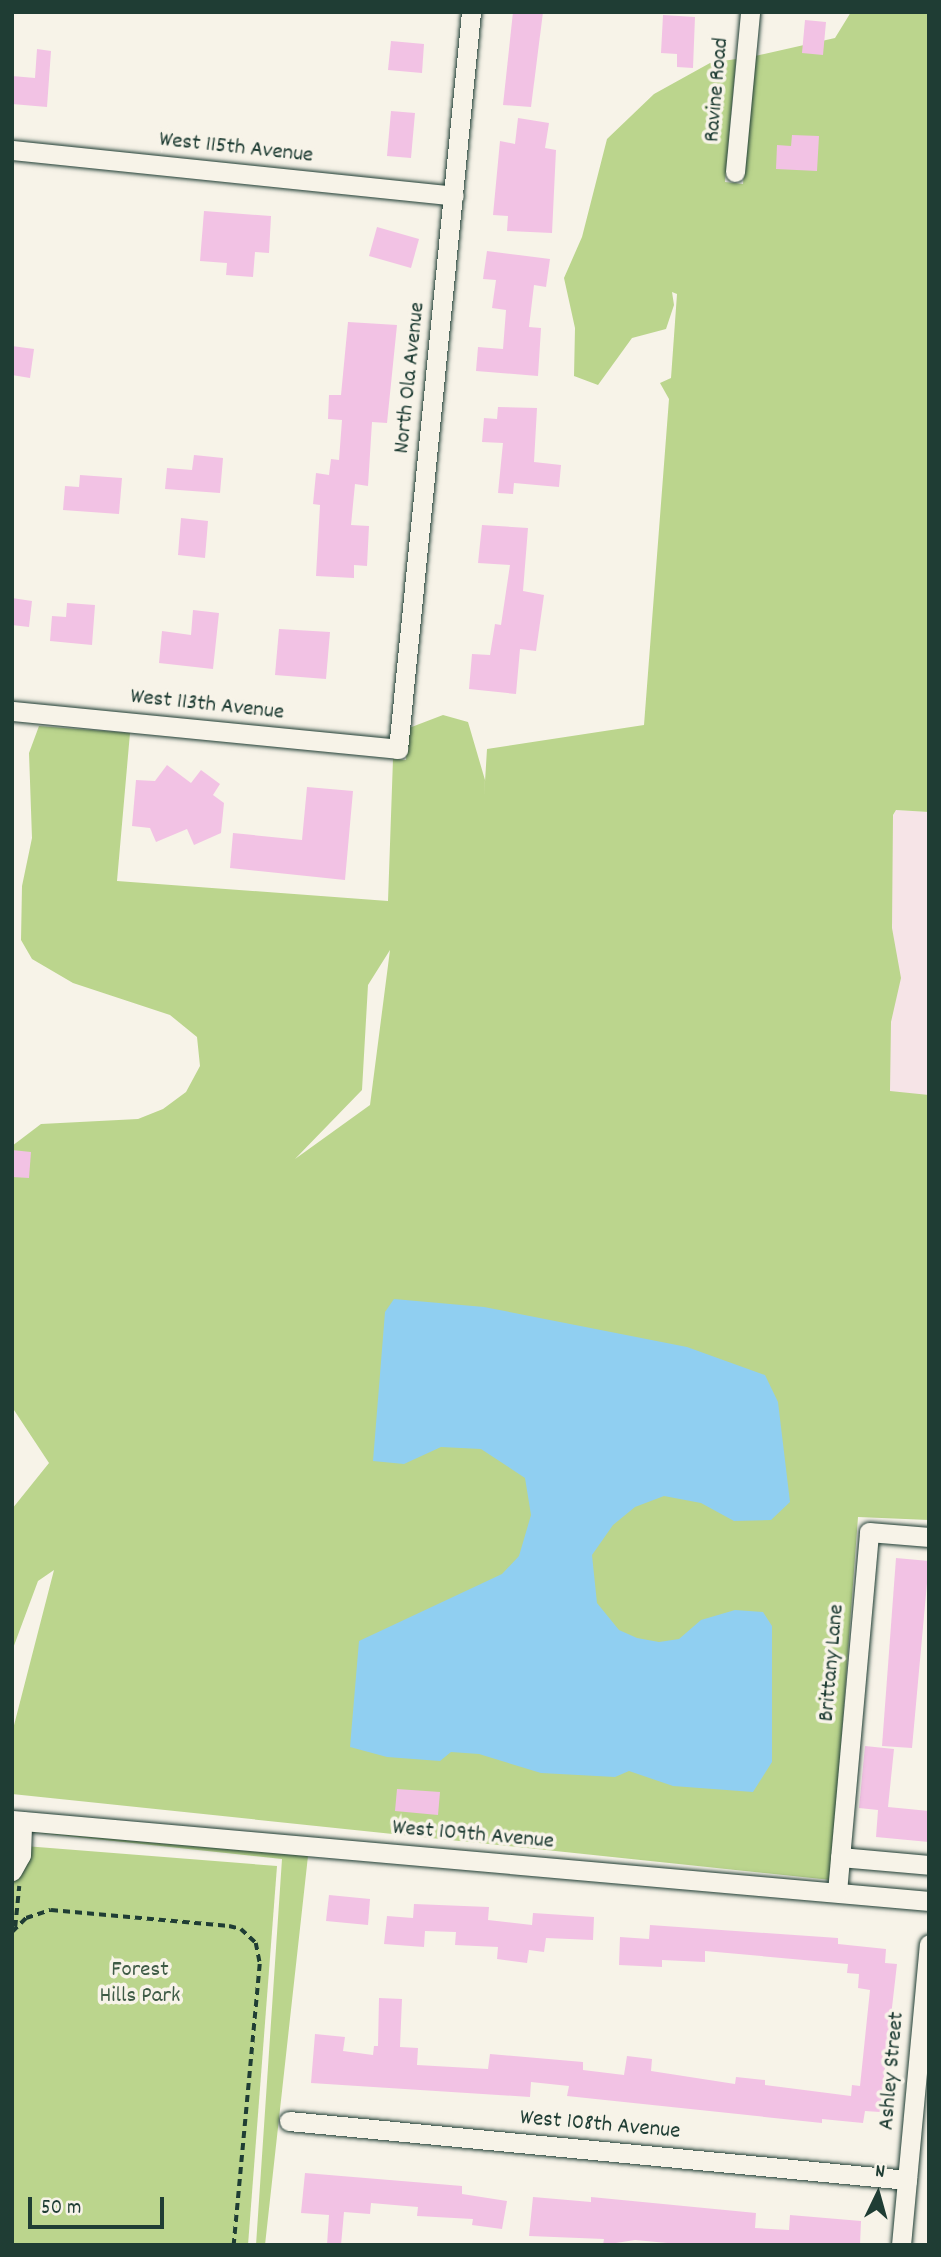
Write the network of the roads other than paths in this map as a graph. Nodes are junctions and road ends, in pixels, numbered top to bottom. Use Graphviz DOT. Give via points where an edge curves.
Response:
graph roads {
  1 [pos="471,12"];
  2 [pos="750,12"];
  3 [pos="12,150"];
  4 [pos="735,172"];
  5 [pos="454,196"];
  6 [pos="12,711"];
  7 [pos="398,749"];
  8 [pos="929,1537"];
  9 [pos="17,1820"];
  10 [pos="840,1857"];
  11 [pos="929,1865"];
  12 [pos="14,1874"];
  13 [pos="837,1892"];
  14 [pos="929,1901"];
  15 [pos="929,1944"];
  16 [pos="289,2121"];
  17 [pos="907,2180"];
  18 [pos="901,2245"];
  1 -- 5 [label="street, North Ola Avenue"];
  2 -- 4 [label="street, Ravine Road"];
  3 -- 5 [label="street, West 115th Avenue"];
  5 -- 7 [label="street, North Ola Avenue"];
  6 -- 7 [label="street, West 113th Avenue"];
  8 -- 10 [label="street, Brittany Lane" via="869,1532"];
  9 -- 12 [label="street" via="21,1855"];
  9 -- 13 [label="street, West 109th Avenue"];
  10 -- 11 [label="street"];
  10 -- 13 [label="street, Brittany Lane"];
  13 -- 14 [label="street, West 109th Avenue"];
  15 -- 17 [label="street, Ashley Street"];
  16 -- 17 [label="street, West 108th Avenue"];
  17 -- 18 [label="street, Ashley Street"];
}
